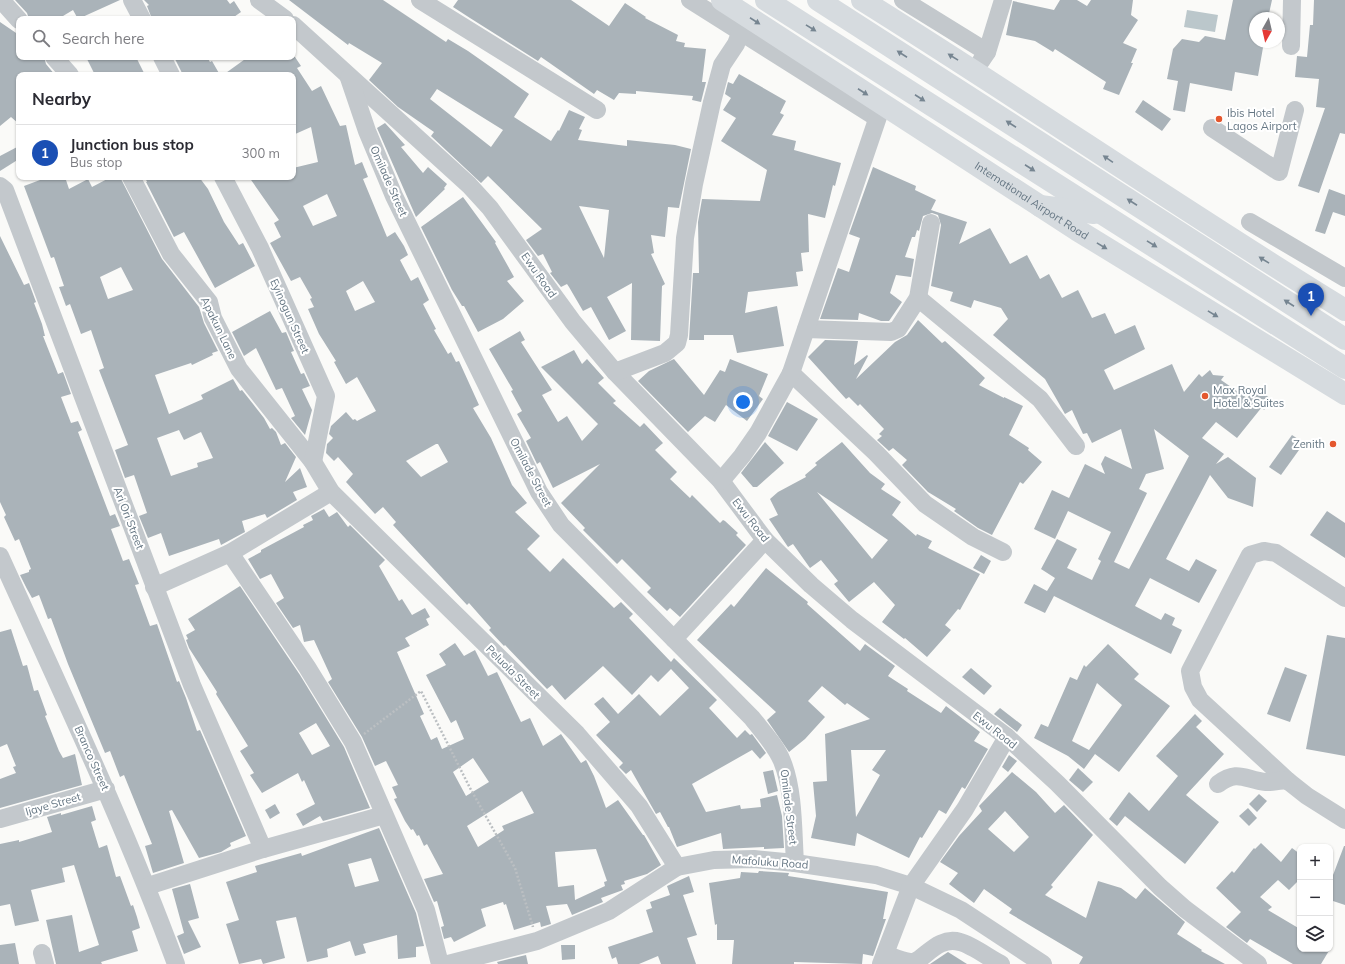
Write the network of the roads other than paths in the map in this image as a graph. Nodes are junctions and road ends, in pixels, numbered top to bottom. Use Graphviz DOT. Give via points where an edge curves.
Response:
graph roads {
  1 [pos="1,0"];
  2 [pos="132,0"];
  3 [pos="259,0"];
  4 [pos="420,0"];
  5 [pos="690,0"];
  6 [pos="722,0"];
  7 [pos="766,0"];
  8 [pos="818,0"];
  9 [pos="862,0"];
  10 [pos="903,0"];
  11 [pos="1003,0"];
  12 [pos="1292,0"];
  13 [pos="140,16"];
  14 [pos="281,16"];
  15 [pos="16,17"];
  16 [pos="296,28"];
  17 [pos="742,31"];
  18 [pos="1291,46"];
  19 [pos="57,60"];
  20 [pos="164,60"];
  21 [pos="981,62"];
  22 [pos="67,72"];
  23 [pos="170,72"];
  24 [pos="347,73"];
  25 [pos="597,110"];
  26 [pos="1295,110"];
  27 [pos="879,111"];
  28 [pos="1212,128"];
  29 [pos="133,180"];
  30 [pos="225,180"];
  31 [pos="0,186"];
  32 [pos="1040,206"];
  33 [pos="1100,213"];
  34 [pos="1250,222"];
  35 [pos="930,223"];
  36 [pos="1345,278"];
  37 [pos="918,298"];
  38 [pos="1345,310"];
  39 [pos="806,329"];
  40 [pos="1345,339"];
  41 [pos="1345,368"];
  42 [pos="615,372"];
  43 [pos="791,373"];
  44 [pos="1345,394"];
  45 [pos="1076,446"];
  46 [pos="313,462"];
  47 [pos="721,481"];
  48 [pos="331,492"];
  49 [pos="765,540"];
  50 [pos="1003,552"];
  51 [pos="230,553"];
  52 [pos="0,556"];
  53 [pos="154,587"];
  54 [pos="1345,598"];
  55 [pos="674,639"];
  56 [pos="1006,737"];
  57 [pos="1288,781"];
  58 [pos="1218,784"];
  59 [pos="106,789"];
  60 [pos="384,815"];
  61 [pos="0,819"];
  62 [pos="1345,820"];
  63 [pos="263,849"];
  64 [pos="795,862"];
  65 [pos="677,867"];
  66 [pos="148,886"];
  67 [pos="911,886"];
  68 [pos="883,959"];
  69 [pos="176,964"];
  70 [pos="440,964"];
  71 [pos="448,964"];
  72 [pos="1001,964"];
  73 [pos="1043,964"];
  74 [pos="1258,964"];
  1 -- 15 [label="street"];
  2 -- 13 [label="street"];
  3 -- 14 [label="street"];
  4 -- 25 [label="street"];
  5 -- 17 [label="street"];
  6 -- 27 [label="main road, International Airport Road, one-way"];
  7 -- 33 [label="main road, one-way"];
  40 -- 8 [label="main road, one-way"];
  21 -- 9 [label="main road, one-way"];
  10 -- 21 [label="street"];
  11 -- 21 [label="street"];
  12 -- 18 [label="street"];
  16 -- 24 [label="street, Ewu Road"];
  17 -- 27 [label="street"];
  17 -- 42 [label="street" via="722,65 694,184 685,238 677,343 665,353"];
  19 -- 22 [label="street"];
  20 -- 23 [label="street"];
  38 -- 21 [label="main road, one-way" via="1222,234"];
  24 -- 42 [label="street, Ewu Road" via="469,184"];
  24 -- 55 [label="street, Omilade Street" via="367,131 394,196 538,492 561,525"];
  26 -- 28 [label="street" via="1278,172"];
  27 -- 32 [label="main road, International Airport Road"];
  27 -- 39 [label="street"];
  29 -- 46 [label="street, Apakun Lane" via="172,254 209,302 213,318 239,369"];
  30 -- 46 [label="street, Eyinogun Street" via="260,248 326,396"];
  31 -- 53 [label="street, Ari Ori Street" via="5,190"];
  32 -- 33 [label="main road"];
  32 -- 44 [label="main road, International Airport Road, one-way"];
  33 -- 41 [label="main road, one-way"];
  34 -- 36 [label="street"];
  35 -- 37 [label="street"];
  37 -- 39 [label="street" via="898,329 891,332"];
  37 -- 45 [label="street" via="1040,399"];
  39 -- 43 [label="street"];
  42 -- 47 [label="street, Ewu Road"];
  43 -- 47 [label="street" via="754,438"];
  43 -- 50 [label="street" via="876,453 925,504 950,522"];
  46 -- 48 [label="street, Apakun Lane"];
  47 -- 49 [label="street, Ewu Road"];
  48 -- 51 [label="street"];
  48 -- 65 [label="street, Peluola Street" via="576,734 639,806"];
  49 -- 55 [label="street"];
  49 -- 56 [label="street, Ewu Road" via="852,620"];
  51 -- 53 [label="street"];
  51 -- 60 [label="street" via="307,667 353,742"];
  52 -- 59 [label="street, Branco Street"];
  53 -- 63 [label="street, Ari Ori Street" via="192,685"];
  54 -- 57 [label="street" via="1276,553 1264,551 1250,555 1190,671 1193,687 1200,700"];
  55 -- 64 [label="street, Omilade Street" via="752,718 782,761 788,782"];
  56 -- 67 [label="street" via="965,810"];
  56 -- 74 [label="street, Ewu Road" via="1057,783 1160,887"];
  57 -- 58 [label="street" via="1266,782 1240,775"];
  57 -- 62 [label="street"];
  59 -- 61 [label="street, Ijaye Street"];
  59 -- 66 [label="street, Branco Street"];
  60 -- 63 [label="street"];
  60 -- 70 [label="street" via="426,910"];
  63 -- 66 [label="street"];
  64 -- 65 [label="street, Mafoluku Road" via="714,860"];
  64 -- 67 [label="street, Mafoluku Road" via="876,875"];
  65 -- 71 [label="street, Mafoluku Road" via="609,911 537,941"];
  66 -- 69 [label="street, Branco Street"];
  67 -- 68 [label="street"];
  67 -- 73 [label="street, Mafoluku Road" via="961,910"];
  68 -- 72 [label="street" via="912,963 941,943 960,942"];
}
